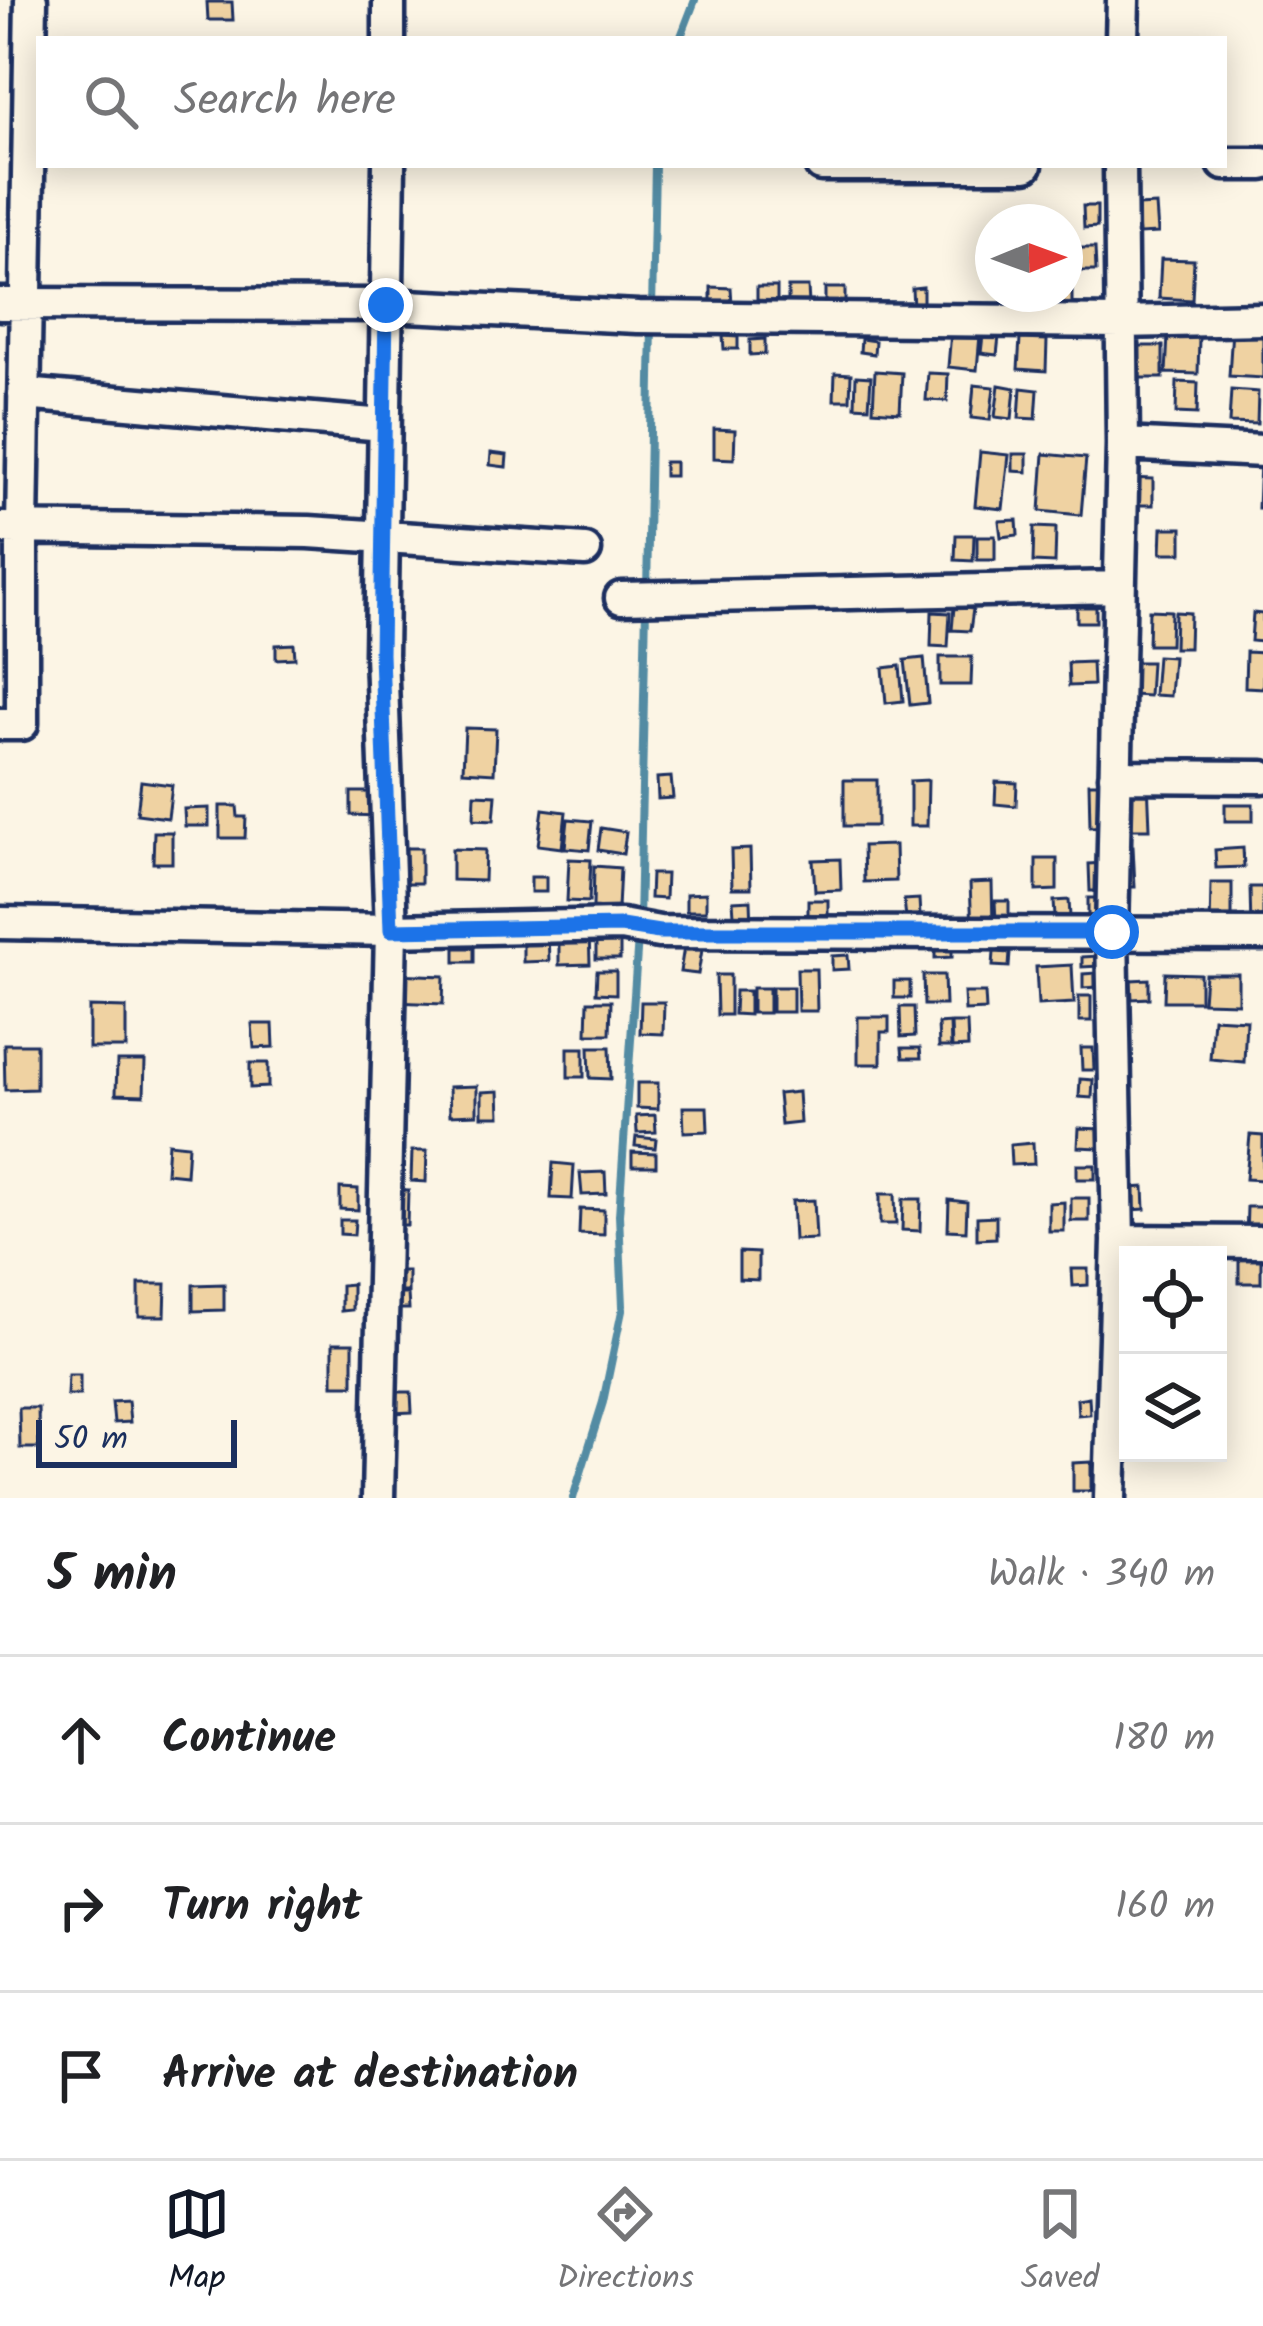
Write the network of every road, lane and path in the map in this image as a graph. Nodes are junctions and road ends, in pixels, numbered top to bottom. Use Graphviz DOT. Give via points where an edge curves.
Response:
graph roads {
  1 [pos="31,0"];
  2 [pos="389,0"];
  3 [pos="1123,0"];
  4 [pos="389,36"];
  5 [pos="1122,36"];
  6 [pos="1227,164"];
  7 [pos="1263,164"];
  8 [pos="389,168"];
  9 [pos="1120,168"];
  10 [pos="13,303"];
  11 [pos="386,305"];
  12 [pos="1263,319"];
  13 [pos="1120,322"];
  14 [pos="24,394"];
  15 [pos="384,424"];
  16 [pos="1123,444"];
  17 [pos="1263,451"];
  18 [pos="11,528"];
  19 [pos="382,537"];
  20 [pos="585,550"];
  21 [pos="1119,587"];
  22 [pos="621,598"];
  23 [pos="0,724"];
  24 [pos="1114,776"];
  25 [pos="1263,777"];
  26 [pos="0,923"];
  27 [pos="391,930"];
  28 [pos="1112,932"];
  29 [pos="1263,934"];
  30 [pos="1118,1241"];
  31 [pos="1263,1242"];
  32 [pos="379,1498"];
  33 [pos="1110,1498"];
  1 -- 10 [label="street"];
  2 -- 4 [label="street"];
  3 -- 5 [label="street"];
  6 -- 7 [label="street"];
  8 -- 11 [label="street"];
  9 -- 13 [label="street"];
  10 -- 11 [label="street"];
  10 -- 14 [label="street"];
  11 -- 13 [label="street" via="638,317"];
  11 -- 15 [label="street"];
  12 -- 13 [label="street"];
  13 -- 16 [label="street"];
  14 -- 15 [label="street"];
  14 -- 18 [label="street"];
  15 -- 19 [label="street"];
  16 -- 17 [label="street"];
  16 -- 21 [label="street"];
  18 -- 19 [label="street"];
  18 -- 23 [label="street" via="22,724"];
  19 -- 20 [label="street"];
  19 -- 27 [label="street"];
  21 -- 22 [label="street"];
  21 -- 24 [label="street"];
  24 -- 25 [label="street"];
  24 -- 28 [label="street"];
  26 -- 27 [label="street"];
  27 -- 28 [label="street"];
  27 -- 32 [label="street"];
  28 -- 29 [label="street"];
  28 -- 30 [label="street"];
  30 -- 31 [label="street"];
  30 -- 33 [label="street"];
}
